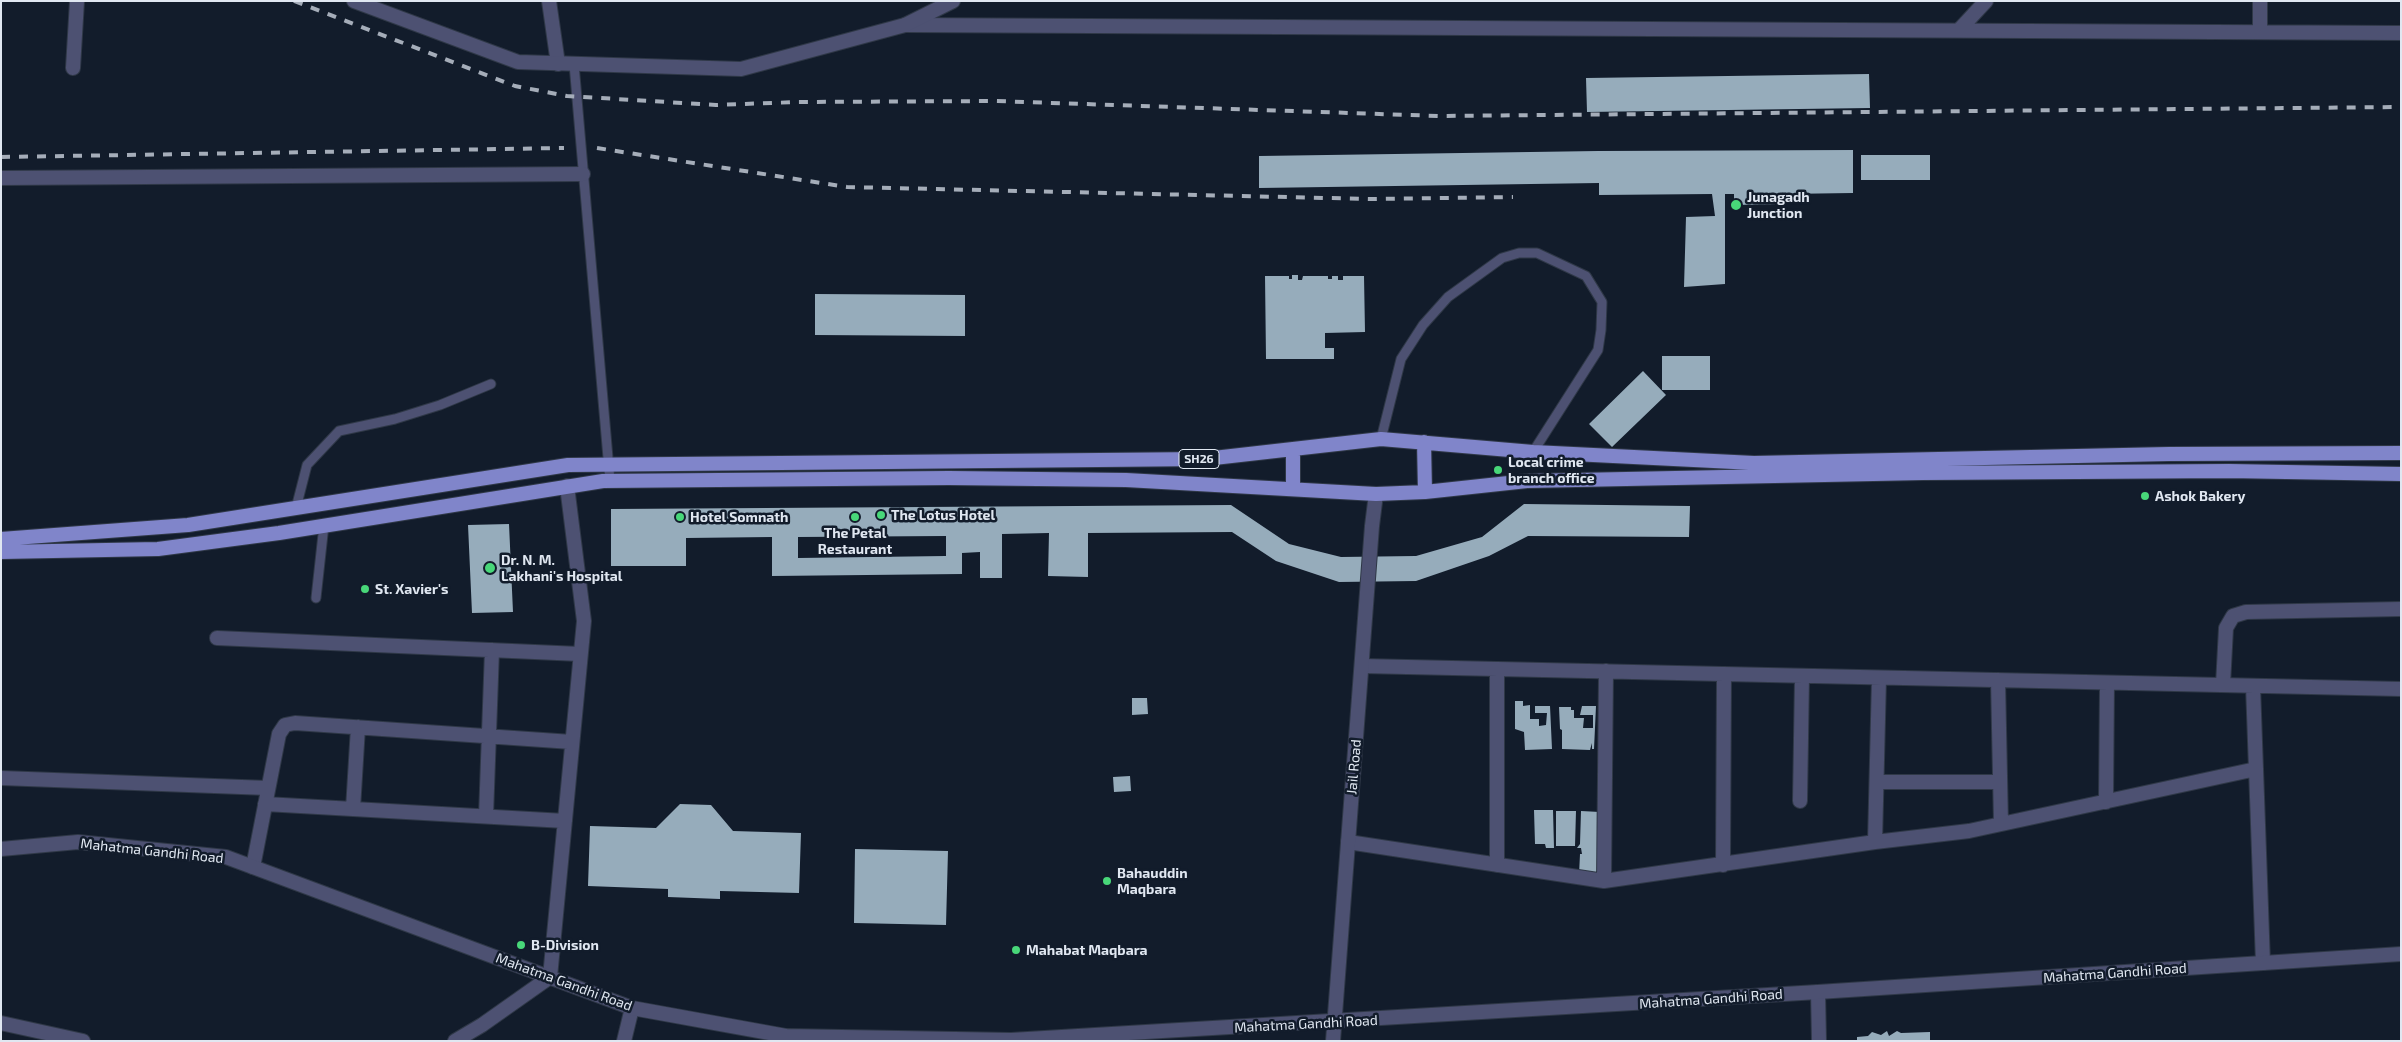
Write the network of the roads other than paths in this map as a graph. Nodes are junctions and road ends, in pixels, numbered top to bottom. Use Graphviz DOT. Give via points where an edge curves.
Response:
graph roads {
  1 [pos="77,1"];
  2 [pos="354,1"];
  3 [pos="549,1"];
  4 [pos="953,1"];
  5 [pos="1986,1"];
  6 [pos="2260,1"];
  7 [pos="905,25"];
  8 [pos="1960,29"];
  9 [pos="2260,32"];
  10 [pos="2401,33"];
  11 [pos="558,64"];
  12 [pos="574,64"];
  13 [pos="73,68"];
  14 [pos="583,174"];
  15 [pos="1,178"];
  16 [pos="491,384"];
  17 [pos="1381,438"];
  18 [pos="1424,442"];
  19 [pos="1293,449"];
  20 [pos="1533,452"];
  21 [pos="2401,452"];
  22 [pos="609,465"];
  23 [pos="2401,474"];
  24 [pos="610,481"];
  25 [pos="567,486"];
  26 [pos="1293,488"];
  27 [pos="1425,492"];
  28 [pos="1376,494"];
  29 [pos="296,508"];
  30 [pos="324,525"];
  31 [pos="1,539"];
  32 [pos="1,552"];
  33 [pos="316,598"];
  34 [pos="2401,609"];
  35 [pos="217,638"];
  36 [pos="492,650"];
  37 [pos="580,654"];
  38 [pos="1362,666"];
  39 [pos="1497,669"];
  40 [pos="1606,672"];
  41 [pos="1724,674"];
  42 [pos="1802,676"];
  43 [pos="1879,678"];
  44 [pos="1998,680"];
  45 [pos="2106,683"];
  46 [pos="2223,685"];
  47 [pos="2253,686"];
  48 [pos="2401,690"];
  49 [pos="358,727"];
  50 [pos="489,736"];
  51 [pos="572,742"];
  52 [pos="2256,769"];
  53 [pos="1,778"];
  54 [pos="1877,782"];
  55 [pos="2000,782"];
  56 [pos="268,788"];
  57 [pos="1800,801"];
  58 [pos="2106,802"];
  59 [pos="265,804"];
  60 [pos="353,808"];
  61 [pos="486,816"];
  62 [pos="565,821"];
  63 [pos="2000,824"];
  64 [pos="1348,842"];
  65 [pos="1875,842"];
  66 [pos="1,849"];
  67 [pos="1497,864"];
  68 [pos="1723,865"];
  69 [pos="253,867"];
  70 [pos="1604,881"];
  71 [pos="2401,954"];
  72 [pos="2263,963"];
  73 [pos="550,977"];
  74 [pos="1818,992"];
  75 [pos="632,1008"];
  76 [pos="1334,1022"];
  77 [pos="1,1024"];
  78 [pos="1166,1036"];
  79 [pos="459,1040"];
  80 [pos="83,1041"];
  81 [pos="624,1041"];
  82 [pos="1333,1041"];
  83 [pos="1819,1041"];
  1 -- 13 [label="street"];
  2 -- 11 [label="street" via="518,62"];
  3 -- 11 [label="street"];
  4 -- 7 [label="street"];
  5 -- 8 [label="street"];
  6 -- 9 [label="street"];
  7 -- 8 [label="street"];
  7 -- 12 [label="street" via="741,69"];
  8 -- 9 [label="street"];
  9 -- 10 [label="street"];
  11 -- 12 [label="street"];
  12 -- 14 [label="lane"];
  14 -- 15 [label="street"];
  14 -- 22 [label="lane"];
  16 -- 29 [label="lane" via="395,419 339,431 307,465"];
  17 -- 18 [label="main road, SH26"];
  17 -- 19 [label="main road, SH26"];
  17 -- 20 [label="lane" via="1401,359 1423,325 1448,297 1502,258 1519,253 1537,253 1586,276 1602,302 1602,321 1598,350"];
  18 -- 20 [label="main road, SH26"];
  18 -- 27 [label="main road"];
  19 -- 22 [label="main road, SH26" via="1205,459"];
  19 -- 26 [label="main road"];
  20 -- 21 [label="main road, SH26" via="1754,463"];
  22 -- 24 [label="lane"];
  22 -- 29 [label="main road, SH26" via="568,465"];
  23 -- 27 [label="main road, SH26" via="2229,471 1923,473 1527,480"];
  24 -- 25 [label="main road, SH26"];
  24 -- 26 [label="main road, SH26" via="949,478 1126,480"];
  25 -- 30 [label="main road, SH26"];
  25 -- 37 [label="street" via="584,620"];
  26 -- 28 [label="main road, SH26"];
  27 -- 28 [label="main road, SH26"];
  28 -- 38 [label="street, Jail Road"];
  29 -- 31 [label="main road, SH26" via="188,525"];
  30 -- 32 [label="main road, SH26" via="158,549"];
  30 -- 33 [label="lane"];
  34 -- 46 [label="street" via="2246,612 2234,616 2226,628"];
  35 -- 36 [label="street"];
  36 -- 37 [label="street"];
  36 -- 50 [label="street"];
  37 -- 51 [label="street"];
  38 -- 39 [label="street"];
  38 -- 64 [label="street, Jail Road"];
  39 -- 40 [label="street"];
  39 -- 67 [label="street"];
  40 -- 41 [label="street"];
  40 -- 70 [label="street"];
  41 -- 42 [label="street"];
  41 -- 68 [label="street"];
  42 -- 43 [label="street"];
  42 -- 57 [label="street"];
  43 -- 44 [label="street"];
  43 -- 54 [label="street"];
  44 -- 45 [label="street"];
  44 -- 55 [label="street"];
  45 -- 46 [label="street"];
  45 -- 58 [label="street"];
  46 -- 47 [label="street"];
  47 -- 48 [label="street"];
  47 -- 52 [label="street"];
  49 -- 50 [label="street"];
  49 -- 56 [label="street" via="285,725 279,734"];
  49 -- 60 [label="street"];
  50 -- 51 [label="street"];
  50 -- 61 [label="street"];
  51 -- 62 [label="street"];
  52 -- 58 [label="street"];
  52 -- 72 [label="street"];
  53 -- 56 [label="street"];
  54 -- 55 [label="street"];
  54 -- 65 [label="street"];
  55 -- 63 [label="street"];
  56 -- 59 [label="street"];
  58 -- 63 [label="street"];
  59 -- 60 [label="street"];
  59 -- 69 [label="street"];
  60 -- 61 [label="street"];
  61 -- 62 [label="street"];
  62 -- 73 [label="street"];
  63 -- 65 [label="street" via="1969,831"];
  64 -- 67 [label="street"];
  64 -- 76 [label="street, Jail Road"];
  65 -- 68 [label="street"];
  66 -- 69 [label="street, Mahatma Gandhi Road" via="78,842 226,857"];
  67 -- 70 [label="street"];
  68 -- 70 [label="street"];
  69 -- 73 [label="street, Mahatma Gandhi Road"];
  71 -- 72 [label="street, Mahatma Gandhi Road"];
  72 -- 74 [label="street, Mahatma Gandhi Road"];
  73 -- 75 [label="street, Mahatma Gandhi Road"];
  73 -- 79 [label="street"];
  74 -- 76 [label="street, Mahatma Gandhi Road"];
  74 -- 83 [label="street"];
  75 -- 78 [label="street, Mahatma Gandhi Road" via="786,1036 1011,1040"];
  75 -- 81 [label="street"];
  76 -- 78 [label="street, Mahatma Gandhi Road"];
  76 -- 82 [label="street, Jail Road"];
  77 -- 80 [label="street"];
}
